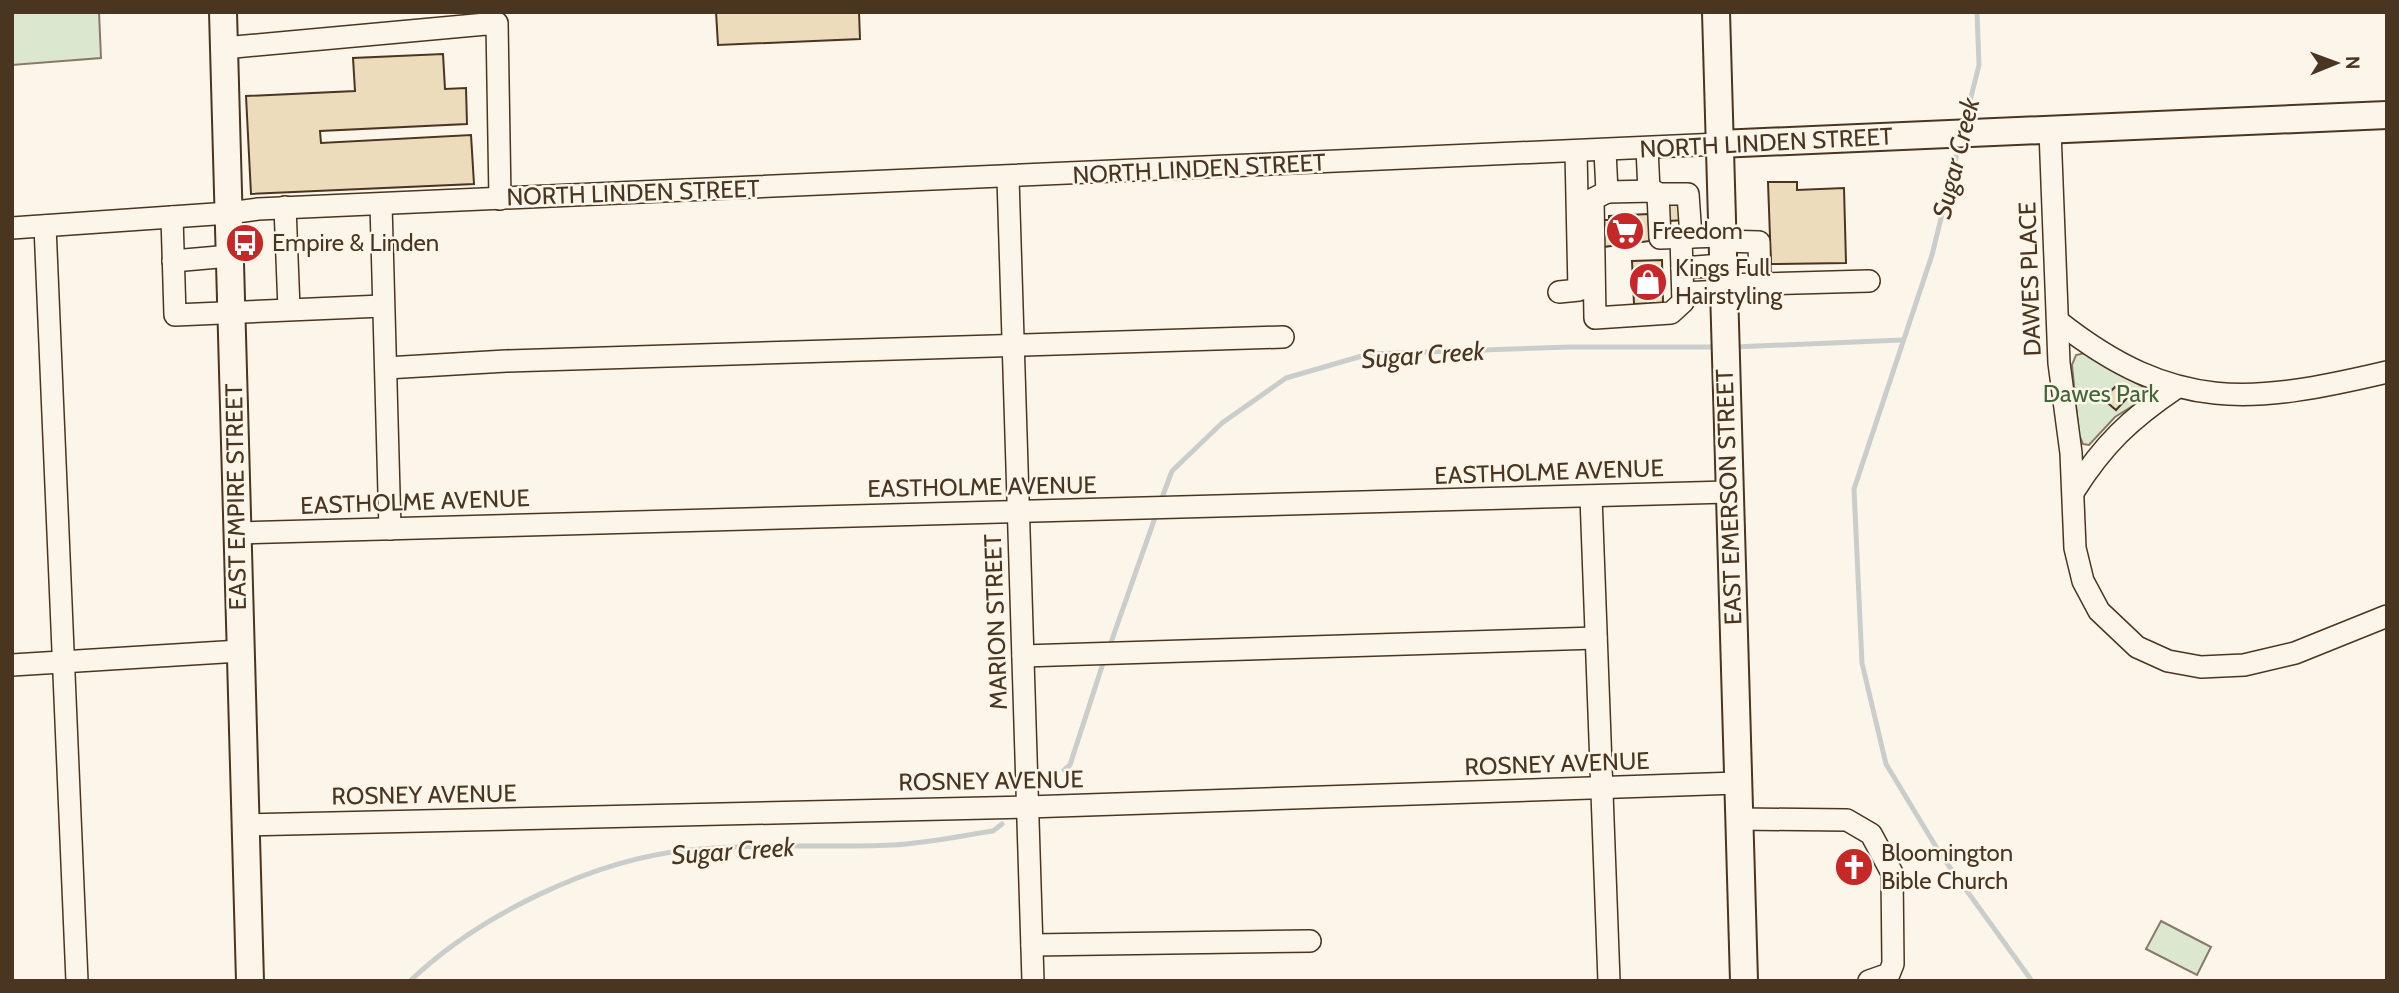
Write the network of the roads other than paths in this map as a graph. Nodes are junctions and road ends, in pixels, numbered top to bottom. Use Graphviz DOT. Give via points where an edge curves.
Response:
graph roads {
  1 [pos="223,12"];
  2 [pos="1716,12"];
  3 [pos="224,48"];
  4 [pos="2387,115"];
  5 [pos="2050,131"];
  6 [pos="1719,144"];
  7 [pos="1647,148"];
  8 [pos="1605,150"];
  9 [pos="1576,152"];
  10 [pos="1008,178"];
  11 [pos="1607,192"];
  12 [pos="1654,193"];
  13 [pos="500,199"];
  14 [pos="1721,203"];
  15 [pos="381,204"];
  16 [pos="1690,204"];
  17 [pos="285,207"];
  18 [pos="229,214"];
  19 [pos="172,217"];
  20 [pos="45,226"];
  21 [pos="12,228"];
  22 [pos="1686,237"];
  23 [pos="230,256"];
  24 [pos="173,261"];
  25 [pos="1682,268"];
  26 [pos="1723,272"];
  27 [pos="1869,281"];
  28 [pos="1760,284"];
  29 [pos="1559,292"];
  30 [pos="1683,293"];
  31 [pos="383,306"];
  32 [pos="289,309"];
  33 [pos="232,312"];
  34 [pos="2059,323"];
  35 [pos="1283,337"];
  36 [pos="1013,345"];
  37 [pos="386,368"];
  38 [pos="2387,372"];
  39 [pos="2176,388"];
  40 [pos="2074,491"];
  41 [pos="1728,492"];
  42 [pos="1591,496"];
  43 [pos="1019,512"];
  44 [pos="390,529"];
  45 [pos="238,533"];
  46 [pos="2387,616"];
  47 [pos="1596,638"];
  48 [pos="240,651"];
  49 [pos="1023,656"];
  50 [pos="64,662"];
  51 [pos="12,665"];
  52 [pos="1737,783"];
  53 [pos="1601,789"];
  54 [pos="1028,807"];
  55 [pos="1738,819"];
  56 [pos="246,825"];
  57 [pos="1310,941"];
  58 [pos="1032,945"];
  59 [pos="77,981"];
  60 [pos="250,981"];
  61 [pos="1033,981"];
  62 [pos="1609,981"];
  63 [pos="1744,981"];
  64 [pos="1869,981"];
  1 -- 3 [label="main road, EAST EMPIRE STREET"];
  2 -- 6 [label="main road, EAST EMERSON STREET"];
  3 -- 13 [label="street" via="497,23"];
  3 -- 18 [label="main road, EAST EMPIRE STREET"];
  4 -- 5 [label="main road, NORTH LINDEN STREET"];
  5 -- 6 [label="main road, NORTH LINDEN STREET"];
  5 -- 34 [label="street, DAWES PLACE"];
  6 -- 7 [label="street, NORTH LINDEN STREET"];
  6 -- 14 [label="main road, EAST EMERSON STREET"];
  7 -- 8 [label="street, NORTH LINDEN STREET"];
  7 -- 12 [label="street"];
  8 -- 9 [label="street, NORTH LINDEN STREET"];
  8 -- 11 [label="street"];
  9 -- 10 [label="street, NORTH LINDEN STREET"];
  9 -- 29 [label="street" via="1579,290"];
  10 -- 13 [label="street, NORTH LINDEN STREET"];
  10 -- 36 [label="street, MARION STREET"];
  11 -- 12 [label="street"];
  11 -- 30 [label="street" via="1593,199 1595,318 1671,313 1683,302"];
  12 -- 16 [label="street" via="1688,194"];
  12 -- 22 [label="street" via="1660,237"];
  13 -- 15 [label="street, NORTH LINDEN STREET"];
  14 -- 16 [label="street"];
  14 -- 26 [label="main road, EAST EMERSON STREET"];
  15 -- 17 [label="street, NORTH LINDEN STREET"];
  15 -- 31 [label="street"];
  16 -- 22 [label="street"];
  17 -- 18 [label="street, NORTH LINDEN STREET"];
  17 -- 32 [label="street"];
  18 -- 19 [label="street, NORTH LINDEN STREET"];
  18 -- 23 [label="main road, EAST EMPIRE STREET"];
  19 -- 20 [label="street, NORTH LINDEN STREET"];
  19 -- 24 [label="street"];
  20 -- 21 [label="street, NORTH LINDEN STREET"];
  20 -- 50 [label="street"];
  22 -- 25 [label="street"];
  22 -- 26 [label="street"];
  23 -- 24 [label="street"];
  23 -- 33 [label="main road, EAST EMPIRE STREET"];
  24 -- 33 [label="street" via="174,315"];
  25 -- 26 [label="street"];
  25 -- 30 [label="street"];
  26 -- 28 [label="street"];
  26 -- 28 [label="street" via="1759,242"];
  26 -- 30 [label="street"];
  26 -- 41 [label="main road, EAST EMERSON STREET"];
  27 -- 28 [label="street"];
  31 -- 32 [label="street"];
  31 -- 37 [label="street"];
  32 -- 33 [label="street"];
  33 -- 45 [label="main road, EAST EMPIRE STREET"];
  34 -- 39 [label="street" via="2092,348"];
  34 -- 40 [label="street, DAWES PLACE" via="2059,363"];
  35 -- 36 [label="street"];
  36 -- 37 [label="street"];
  36 -- 43 [label="street, MARION STREET"];
  37 -- 44 [label="street"];
  38 -- 39 [label="street" via="2266,395"];
  39 -- 40 [label="street" via="2106,444"];
  40 -- 46 [label="street, DAWES PLACE" via="2078,565 2090,597 2110,624 2152,655 2202,667 2270,660"];
  41 -- 42 [label="street, EASTHOLME AVENUE"];
  41 -- 52 [label="main road, EAST EMERSON STREET"];
  42 -- 43 [label="street, EASTHOLME AVENUE"];
  42 -- 47 [label="street"];
  43 -- 44 [label="street, EASTHOLME AVENUE"];
  43 -- 49 [label="street, MARION STREET"];
  44 -- 45 [label="street, EASTHOLME AVENUE"];
  45 -- 48 [label="main road, EAST EMPIRE STREET"];
  47 -- 49 [label="street"];
  47 -- 53 [label="street"];
  48 -- 50 [label="street"];
  48 -- 56 [label="main road, EAST EMPIRE STREET"];
  49 -- 54 [label="street, MARION STREET"];
  50 -- 51 [label="street"];
  50 -- 59 [label="street"];
  52 -- 53 [label="street, ROSNEY AVENUE"];
  52 -- 55 [label="main road, EAST EMERSON STREET"];
  53 -- 54 [label="street, ROSNEY AVENUE"];
  53 -- 62 [label="street"];
  54 -- 56 [label="street, ROSNEY AVENUE"];
  54 -- 58 [label="street, MARION STREET"];
  55 -- 63 [label="main road, EAST EMERSON STREET"];
  55 -- 64 [label="street" via="1847,820 1871,834 1892,873 1893,964 1889,974"];
  56 -- 60 [label="main road, EAST EMPIRE STREET"];
  57 -- 58 [label="street"];
  58 -- 61 [label="street, MARION STREET"];
}
